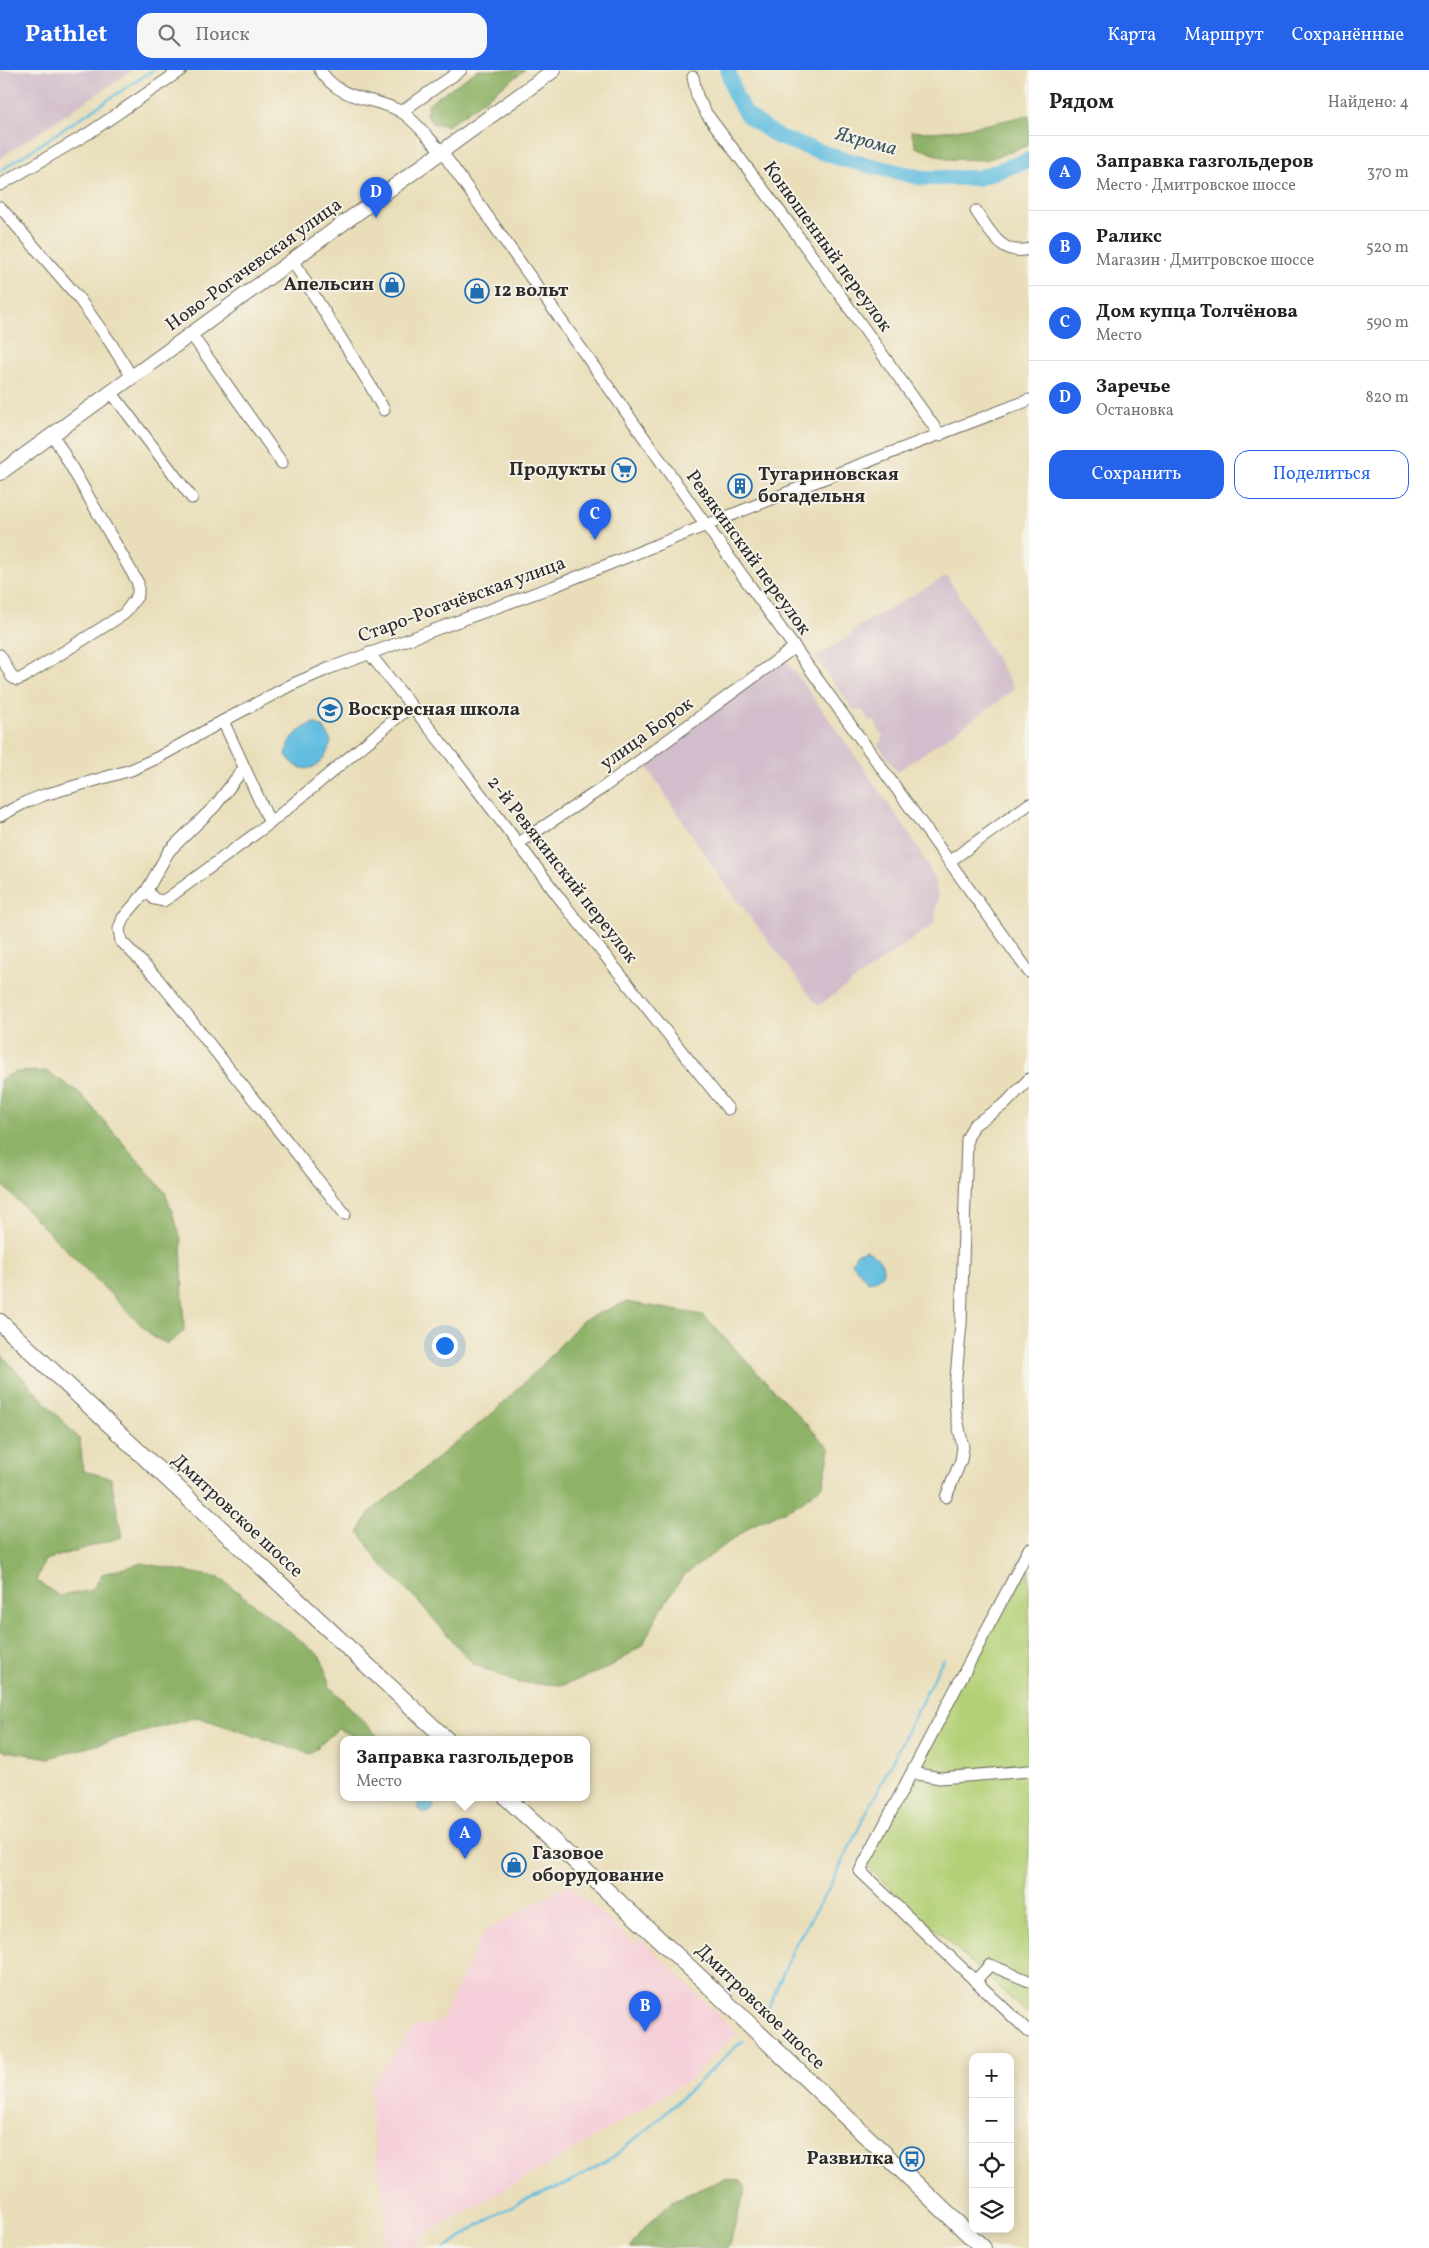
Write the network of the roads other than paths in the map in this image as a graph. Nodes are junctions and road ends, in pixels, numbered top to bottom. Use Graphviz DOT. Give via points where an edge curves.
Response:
graph roads {
  1 [pos="181,70"];
  2 [pos="320,70"];
  3 [pos="460,70"];
  4 [pos="554,70"];
  5 [pos="693,77"];
  6 [pos="401,112"];
  7 [pos="442,152"];
  8 [pos="0,185"];
  9 [pos="0,207"];
  10 [pos="976,211"];
  11 [pos="1029,249"];
  12 [pos="292,260"];
  13 [pos="191,334"];
  14 [pos="132,377"];
  15 [pos="111,392"];
  16 [pos="1029,400"];
  17 [pos="384,410"];
  18 [pos="53,435"];
  19 [pos="940,435"];
  20 [pos="282,463"];
  21 [pos="0,473"];
  22 [pos="192,498"];
  23 [pos="706,525"];
  24 [pos="795,647"];
  25 [pos="369,653"];
  26 [pos="0,655"];
  27 [pos="411,706"];
  28 [pos="223,720"];
  29 [pos="244,768"];
  30 [pos="1029,804"];
  31 [pos="0,816"];
  32 [pos="270,823"];
  33 [pos="517,844"];
  34 [pos="950,861"];
  35 [pos="147,890"];
  36 [pos="1029,972"];
  37 [pos="1029,1079"];
  38 [pos="728,1109"];
  39 [pos="346,1214"];
  40 [pos="0,1322"];
  41 [pos="946,1497"];
  42 [pos="1029,1549"];
  43 [pos="443,1736"];
  44 [pos="1029,1771"];
  45 [pos="912,1772"];
  46 [pos="510,1801"];
  47 [pos="1029,1980"];
  48 [pos="975,1981"];
  49 [pos="1029,2032"];
  50 [pos="983,2248"];
  1 -- 8 [label="street" via="90,133"];
  2 -- 6 [label="street" via="334,86 346,93"];
  3 -- 6 [label="street"];
  4 -- 7 [label="main road, Ново-Рогачевская улица"];
  5 -- 19 [label="street, Конюшенный переулок" via="697,96 706,113"];
  6 -- 7 [label="street, Ревякинский переулок"];
  7 -- 12 [label="main road, Ново-Рогачевская улица"];
  7 -- 23 [label="street, Ревякинский переулок"];
  9 -- 14 [label="street" via="77,296"];
  10 -- 11 [label="street" via="998,243 1016,251"];
  12 -- 13 [label="main road, Ново-Рогачевская улица"];
  12 -- 17 [label="street"];
  13 -- 14 [label="main road, Ново-Рогачевская улица"];
  13 -- 20 [label="street"];
  14 -- 15 [label="main road, Ново-Рогачевская улица"];
  15 -- 18 [label="main road, Ново-Рогачевская улица"];
  15 -- 22 [label="street"];
  16 -- 19 [label="street, Старо-Рогачёвская улица"];
  18 -- 21 [label="main road, Ново-Рогачевская улица"];
  18 -- 26 [label="street" via="138,583 138,596 124,614 17,680 12,678"];
  19 -- 23 [label="street, Старо-Рогачёвская улица"];
  23 -- 24 [label="street, Ревякинский переулок"];
  23 -- 25 [label="street, Старо-Рогачёвская улица" via="552,587"];
  24 -- 33 [label="street, улица Борок" via="602,789"];
  24 -- 34 [label="street, Ревякинский переулок"];
  25 -- 27 [label="street, 2-й Ревякинский переулок"];
  25 -- 28 [label="street, Старо-Рогачёвская улица" via="291,685"];
  27 -- 32 [label="street"];
  27 -- 33 [label="street, 2-й Ревякинский переулок"];
  28 -- 29 [label="street"];
  28 -- 31 [label="street, Старо-Рогачёвская улица" via="131,770 44,794"];
  29 -- 32 [label="street"];
  29 -- 35 [label="street" via="215,806 169,851"];
  30 -- 34 [label="street"];
  32 -- 35 [label="street" via="163,901 154,899"];
  33 -- 38 [label="street, 2-й Ревякинский переулок"];
  34 -- 36 [label="street, Ревякинский переулок"];
  35 -- 39 [label="street" via="123,918 121,941 157,978"];
  37 -- 41 [label="street" via="1006,1103 974,1125 966,1139 961,1324 955,1387 956,1414 963,1447"];
  40 -- 43 [label="highway, Дмитровское шоссе"];
  42 -- 45 [label="street"];
  44 -- 45 [label="street" via="940,1778"];
  45 -- 48 [label="street" via="860,1871"];
  46 -- 50 [label="highway, Дмитровское шоссе"];
  47 -- 48 [label="street" via="990,1965"];
  48 -- 49 [label="street"];
}
